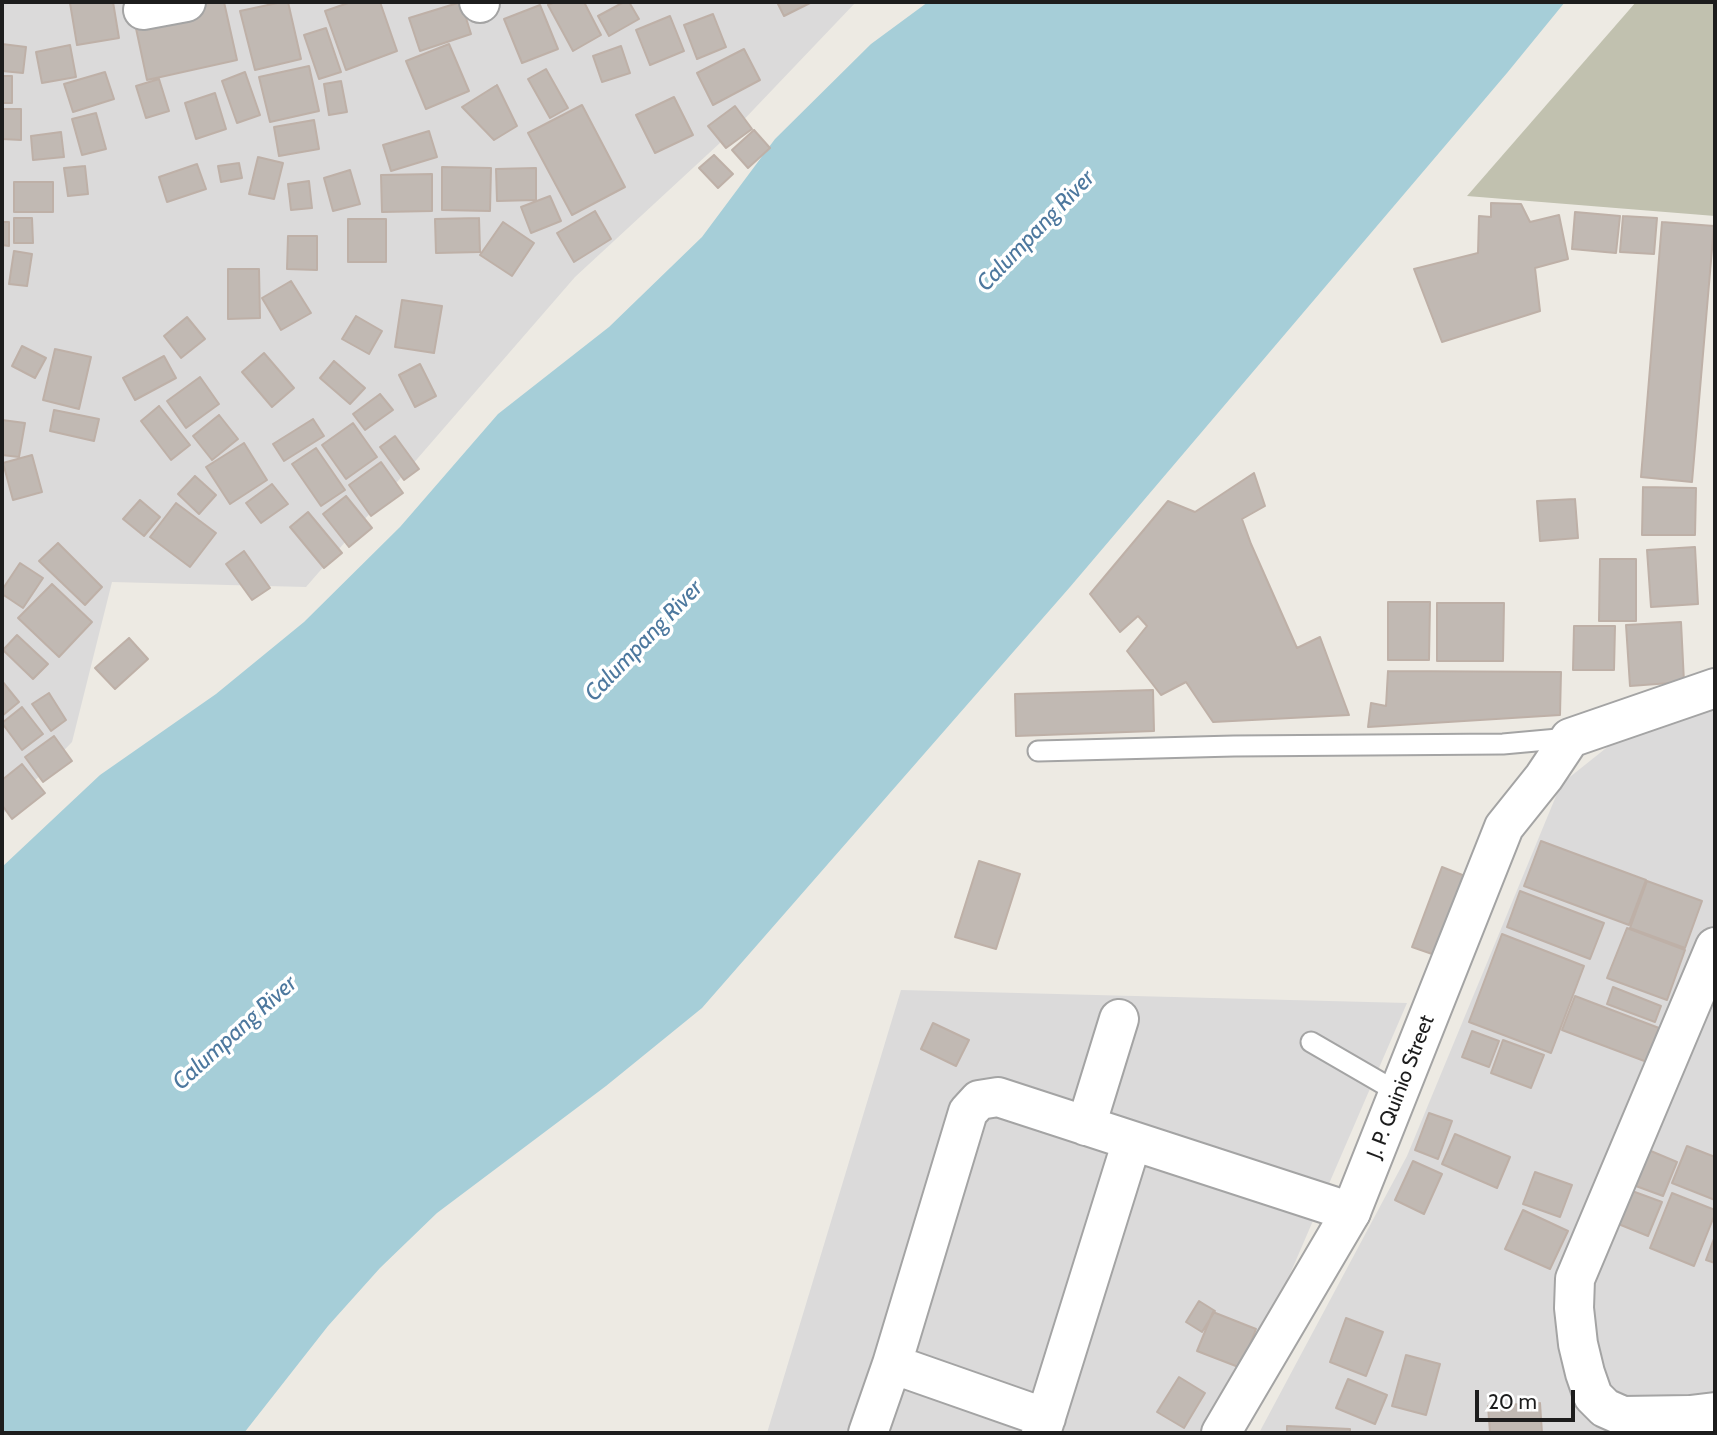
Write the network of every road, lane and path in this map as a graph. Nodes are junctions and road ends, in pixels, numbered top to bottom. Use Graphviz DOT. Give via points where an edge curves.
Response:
graph roads {
  1 [pos="186,2"];
  2 [pos="143,10"];
  3 [pos="1715,688"];
  4 [pos="1570,737"];
  5 [pos="1038,751"];
  6 [pos="1715,947"];
  7 [pos="1119,1019"];
  8 [pos="1311,1042"];
  9 [pos="1399,1093"];
  10 [pos="1086,1126"];
  11 [pos="1132,1141"];
  12 [pos="1351,1212"];
  13 [pos="892,1364"];
  14 [pos="1715,1412"];
  15 [pos="1044,1425"];
  16 [pos="868,1433"];
  17 [pos="1221,1433"];
  1 -- 2 [label="street"];
  3 -- 4 [label="street"];
  4 -- 5 [label="lane" via="1503,744"];
  4 -- 9 [label="street, J. P. Quinio Street" via="1504,827"];
  6 -- 14 [label="street" via="1575,1279 1574,1308 1585,1373 1593,1396 1605,1408 1623,1416"];
  7 -- 10 [label="street"];
  8 -- 9 [label="lane"];
  9 -- 12 [label="street, J. P. Quinio Street"];
  10 -- 11 [label="street"];
  10 -- 13 [label="street" via="998,1097 979,1100 968,1112"];
  11 -- 12 [label="street"];
  11 -- 15 [label="street"];
  12 -- 17 [label="street, J. P. Quinio Street"];
  13 -- 15 [label="street"];
  13 -- 16 [label="street"];
}
